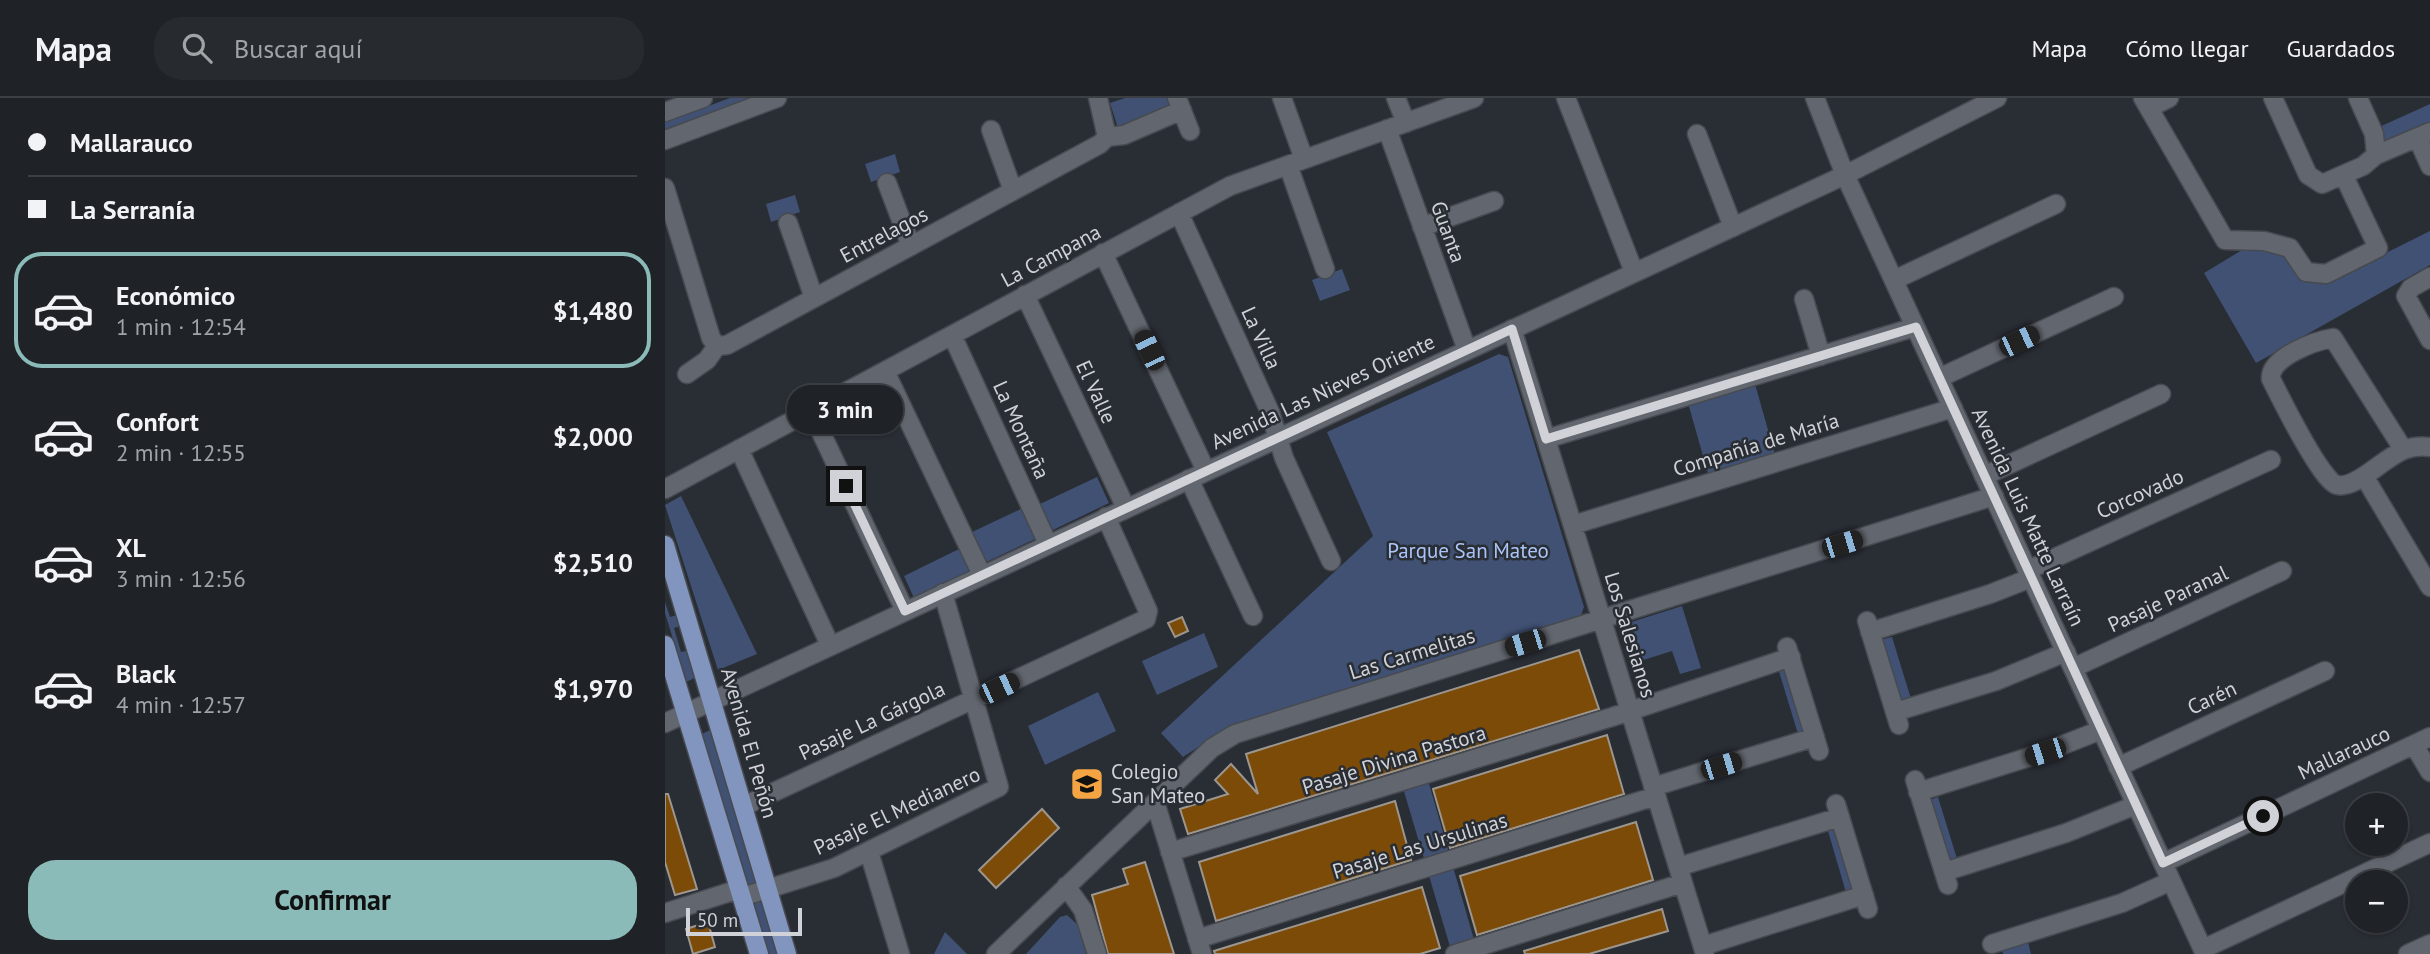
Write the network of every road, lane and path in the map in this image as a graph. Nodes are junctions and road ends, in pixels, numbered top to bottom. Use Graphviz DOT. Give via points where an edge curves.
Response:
graph roads {
  1 [pos="703,98"];
  2 [pos="777,98"];
  3 [pos="1282,98"];
  4 [pos="1397,98"];
  5 [pos="1474,98"];
  6 [pos="1566,98"];
  7 [pos="1815,98"];
  8 [pos="1997,98"];
  9 [pos="2169,98"];
  10 [pos="2273,98"];
  11 [pos="2358,98"];
  12 [pos="1102,99"];
  13 [pos="2146,103"];
  14 [pos="1179,104"];
  15 [pos="665,112"];
  16 [pos="1406,123"];
  17 [pos="1387,129"];
  18 [pos="991,130"];
  19 [pos="1190,131"];
  20 [pos="1697,134"];
  21 [pos="2424,135"];
  22 [pos="1107,137"];
  23 [pos="665,140"];
  24 [pos="2376,155"];
  25 [pos="1296,162"];
  26 [pos="2430,166"];
  27 [pos="1845,175"];
  28 [pos="2344,176"];
  29 [pos="887,183"];
  30 [pos="665,188"];
  31 [pos="1013,191"];
  32 [pos="1494,201"];
  33 [pos="2056,204"];
  34 [pos="1179,213"];
  35 [pos="787,223"];
  36 [pos="1422,227"];
  37 [pos="1733,227"];
  38 [pos="911,246"];
  39 [pos="1103,253"];
  40 [pos="1325,269"];
  41 [pos="1635,272"];
  42 [pos="2430,277"];
  43 [pos="1894,279"];
  44 [pos="1025,295"];
  45 [pos="2114,297"];
  46 [pos="814,298"];
  47 [pos="1804,299"];
  48 [pos="1916,327"];
  49 [pos="1512,329"];
  50 [pos="952,335"];
  51 [pos="2430,340"];
  52 [pos="717,346"];
  53 [pos="1467,350"];
  54 [pos="1821,356"];
  55 [pos="885,371"];
  56 [pos="687,374"];
  57 [pos="1939,378"];
  58 [pos="2161,394"];
  59 [pos="1953,408"];
  60 [pos="811,411"];
  61 [pos="1278,438"];
  62 [pos="1546,439"];
  63 [pos="2430,447"];
  64 [pos="739,449"];
  65 [pos="2403,449"];
  66 [pos="2271,460"];
  67 [pos="1206,471"];
  68 [pos="1984,476"];
  69 [pos="2364,476"];
  70 [pos="1189,479"];
  71 [pos="665,489"];
  72 [pos="1994,496"];
  73 [pos="1126,508"];
  74 [pos="1106,517"];
  75 [pos="1573,525"];
  76 [pos="1048,544"];
  77 [pos="665,545"];
  78 [pos="1331,561"];
  79 [pos="2282,571"];
  80 [pos="2029,574"];
  81 [pos="982,575"];
  82 [pos="2430,587"];
  83 [pos="943,593"];
  84 [pos="905,611"];
  85 [pos="1253,616"];
  86 [pos="1601,619"];
  87 [pos="665,645"];
  88 [pos="830,645"];
  89 [pos="2069,660"];
  90 [pos="2326,671"];
  91 [pos="713,699"];
  92 [pos="975,699"];
  93 [pos="1629,709"];
  94 [pos="685,712"];
  95 [pos="1897,719"];
  96 [pos="665,723"];
  97 [pos="2101,730"];
  98 [pos="2422,741"];
  99 [pos="1817,744"];
  100 [pos="2118,767"];
  101 [pos="2430,772"];
  102 [pos="1655,792"];
  103 [pos="1155,802"];
  104 [pos="2136,805"];
  105 [pos="744,806"];
  106 [pos="2430,843"];
  107 [pos="869,852"];
  108 [pos="1170,852"];
  109 [pos="2163,863"];
  110 [pos="1681,875"];
  111 [pos="2171,881"];
  112 [pos="1066,886"];
  113 [pos="768,890"];
  114 [pos="740,893"];
  115 [pos="665,913"];
  116 [pos="1991,943"];
  117 [pos="2430,944"];
  118 [pos="1200,946"];
  119 [pos="1704,950"];
  120 [pos="2204,951"];
  121 [pos="759,954"];
  122 [pos="787,954"];
  123 [pos="900,954"];
  124 [pos="996,954"];
  125 [pos="1097,954"];
  126 [pos="1455,954"];
  127 [pos="2408,954"];
  1 -- 15 [label="street"];
  2 -- 23 [label="street"];
  3 -- 25 [label="street"];
  4 -- 16 [label="street"];
  5 -- 16 [label="street, La Campana"];
  6 -- 41 [label="street"];
  7 -- 27 [label="street, Avenida Luis Matte Larraín"];
  8 -- 27 [label="street, Avenida Las Nieves Oriente"];
  9 -- 13 [label="street"];
  10 -- 28 [label="street" via="2308,175 2322,184"];
  11 -- 24 [label="street" via="2374,134"];
  12 -- 22 [label="street"];
  13 -- 28 [label="street" via="2225,240 2264,241 2290,248 2306,272 2326,274 2378,248"];
  14 -- 19 [label="street"];
  14 -- 22 [label="street, Entrelagos" via="1124,135"];
  16 -- 17 [label="street, La Campana"];
  17 -- 25 [label="street, La Campana"];
  17 -- 36 [label="street, Guanta"];
  18 -- 31 [label="street"];
  20 -- 37 [label="street"];
  21 -- 24 [label="street"];
  21 -- 26 [label="street"];
  22 -- 31 [label="street, Entrelagos"];
  24 -- 28 [label="street"];
  25 -- 34 [label="street, La Campana" via="1230,186"];
  25 -- 40 [label="street"];
  27 -- 37 [label="street, Avenida Las Nieves Oriente"];
  27 -- 43 [label="street, Avenida Luis Matte Larraín"];
  29 -- 38 [label="street"];
  30 -- 52 [label="street"];
  31 -- 38 [label="street, Entrelagos"];
  32 -- 36 [label="street"];
  33 -- 43 [label="street"];
  34 -- 39 [label="street, La Campana"];
  34 -- 61 [label="street, La Villa"];
  35 -- 46 [label="street"];
  36 -- 53 [label="street, Guanta"];
  37 -- 41 [label="street, Avenida Las Nieves Oriente"];
  38 -- 46 [label="street, Entrelagos"];
  39 -- 44 [label="street, La Campana"];
  39 -- 67 [label="street"];
  41 -- 49 [label="street, Avenida Las Nieves Oriente"];
  42 -- 51 [label="street" via="2406,296"];
  43 -- 48 [label="street, Avenida Luis Matte Larraín"];
  44 -- 50 [label="street, La Campana"];
  44 -- 73 [label="street, El Valle"];
  45 -- 57 [label="street"];
  46 -- 52 [label="street, Entrelagos" via="724,347"];
  47 -- 54 [label="street"];
  48 -- 54 [label="street"];
  48 -- 57 [label="street, Avenida Luis Matte Larraín"];
  49 -- 53 [label="street, Avenida Las Nieves Oriente"];
  49 -- 62 [label="street, Los Salesianos"];
  50 -- 55 [label="street, La Campana"];
  50 -- 76 [label="street, La Montaña"];
  52 -- 56 [label="street, Entrelagos"];
  53 -- 61 [label="street, Avenida Las Nieves Oriente"];
  54 -- 62 [label="street"];
  55 -- 60 [label="street, La Campana"];
  55 -- 81 [label="street"];
  57 -- 59 [label="street, Avenida Luis Matte Larraín"];
  58 -- 68 [label="street"];
  59 -- 68 [label="street, Avenida Luis Matte Larraín"];
  59 -- 75 [label="street, Compañía de María"];
  60 -- 64 [label="street, La Campana"];
  60 -- 84 [label="street"];
  61 -- 67 [label="street, Avenida Las Nieves Oriente"];
  61 -- 78 [label="street, La Villa"];
  62 -- 75 [label="street, Los Salesianos"];
  63 -- 65 [label="street"];
  64 -- 71 [label="street, La Campana"];
  64 -- 88 [label="street"];
  65 -- 69 [label="street"];
  65 -- 69 [label="street" via="2333,338 2276,363 2271,379 2328,480 2345,485"];
  66 -- 80 [label="street, Corcovado"];
  67 -- 70 [label="street, Avenida Las Nieves Oriente"];
  68 -- 72 [label="street, Avenida Luis Matte Larraín"];
  69 -- 82 [label="street"];
  70 -- 73 [label="street, Avenida Las Nieves Oriente"];
  70 -- 85 [label="street"];
  72 -- 80 [label="street, Avenida Luis Matte Larraín"];
  72 -- 86 [label="street, Las Carmelitas"];
  73 -- 74 [label="street, Avenida Las Nieves Oriente"];
  74 -- 76 [label="street, Avenida Las Nieves Oriente"];
  74 -- 92 [label="street, Pasaje La Gárgola" via="1148,617"];
  75 -- 86 [label="street, Los Salesianos"];
  76 -- 81 [label="street, Avenida Las Nieves Oriente"];
  77 -- 91 [label="main road, Avenida El Peñón"];
  79 -- 89 [label="street, Pasaje Paranal"];
  80 -- 89 [label="street, Avenida Luis Matte Larraín"];
  80 -- 95 [label="street, Corcovado" via="1990,594 1869,627"];
  81 -- 83 [label="street, Avenida Las Nieves Oriente"];
  83 -- 84 [label="street, Avenida Las Nieves Oriente"];
  83 -- 92 [label="street, Pasaje El Medianero"];
  84 -- 88 [label="street, Avenida Las Nieves Oriente"];
  86 -- 93 [label="street, Los Salesianos"];
  86 -- 103 [label="street, Las Carmelitas" via="1235,734 1219,743"];
  87 -- 94 [label="main road"];
  88 -- 91 [label="street, Avenida Las Nieves Oriente"];
  89 -- 95 [label="street, Pasaje Paranal" via="1996,681"];
  89 -- 97 [label="street, Avenida Luis Matte Larraín"];
  90 -- 100 [label="street, Carén"];
  91 -- 94 [label="street, Avenida Las Nieves Oriente"];
  91 -- 105 [label="main road, Avenida El Peñón"];
  92 -- 105 [label="street, Pasaje La Gárgola"];
  92 -- 107 [label="street, Pasaje El Medianero" via="999,787"];
  93 -- 99 [label="street, Pasaje Divina Pastora" via="1789,652"];
  93 -- 102 [label="street, Los Salesianos"];
  93 -- 108 [label="street, Pasaje Divina Pastora"];
  94 -- 96 [label="street, Avenida Las Nieves Oriente"];
  94 -- 114 [label="main road"];
  97 -- 100 [label="street, Avenida Luis Matte Larraín"];
  97 -- 104 [label="street" via="2037,755 1917,786 1946,878"];
  98 -- 101 [label="street"];
  98 -- 109 [label="street, Mallarauco"];
  99 -- 102 [label="street, Pasaje Las Ursulinas"];
  100 -- 104 [label="street, Avenida Luis Matte Larraín"];
  102 -- 110 [label="street, Los Salesianos"];
  102 -- 118 [label="street, Pasaje Las Ursulinas"];
  103 -- 108 [label="street"];
  103 -- 112 [label="street, Las Carmelitas"];
  104 -- 109 [label="street, Avenida Luis Matte Larraín"];
  105 -- 113 [label="main road, Avenida El Peñón"];
  106 -- 120 [label="street"];
  107 -- 113 [label="street, Pasaje El Medianero"];
  107 -- 123 [label="street"];
  108 -- 118 [label="street"];
  109 -- 111 [label="street, Avenida Luis Matte Larraín"];
  110 -- 119 [label="street, Los Salesianos"];
  110 -- 119 [label="street" via="1838,811 1866,902"];
  110 -- 126 [label="street"];
  111 -- 116 [label="street" via="2122,904"];
  111 -- 120 [label="street, Avenida Luis Matte Larraín"];
  112 -- 124 [label="street, Las Carmelitas"];
  112 -- 125 [label="street" via="1083,910"];
  113 -- 114 [label="street, Pasaje El Medianero"];
  113 -- 122 [label="main road, Avenida El Peñón"];
  114 -- 115 [label="street, Pasaje El Medianero"];
  114 -- 121 [label="main road"];
  117 -- 127 [label="street"];
}
